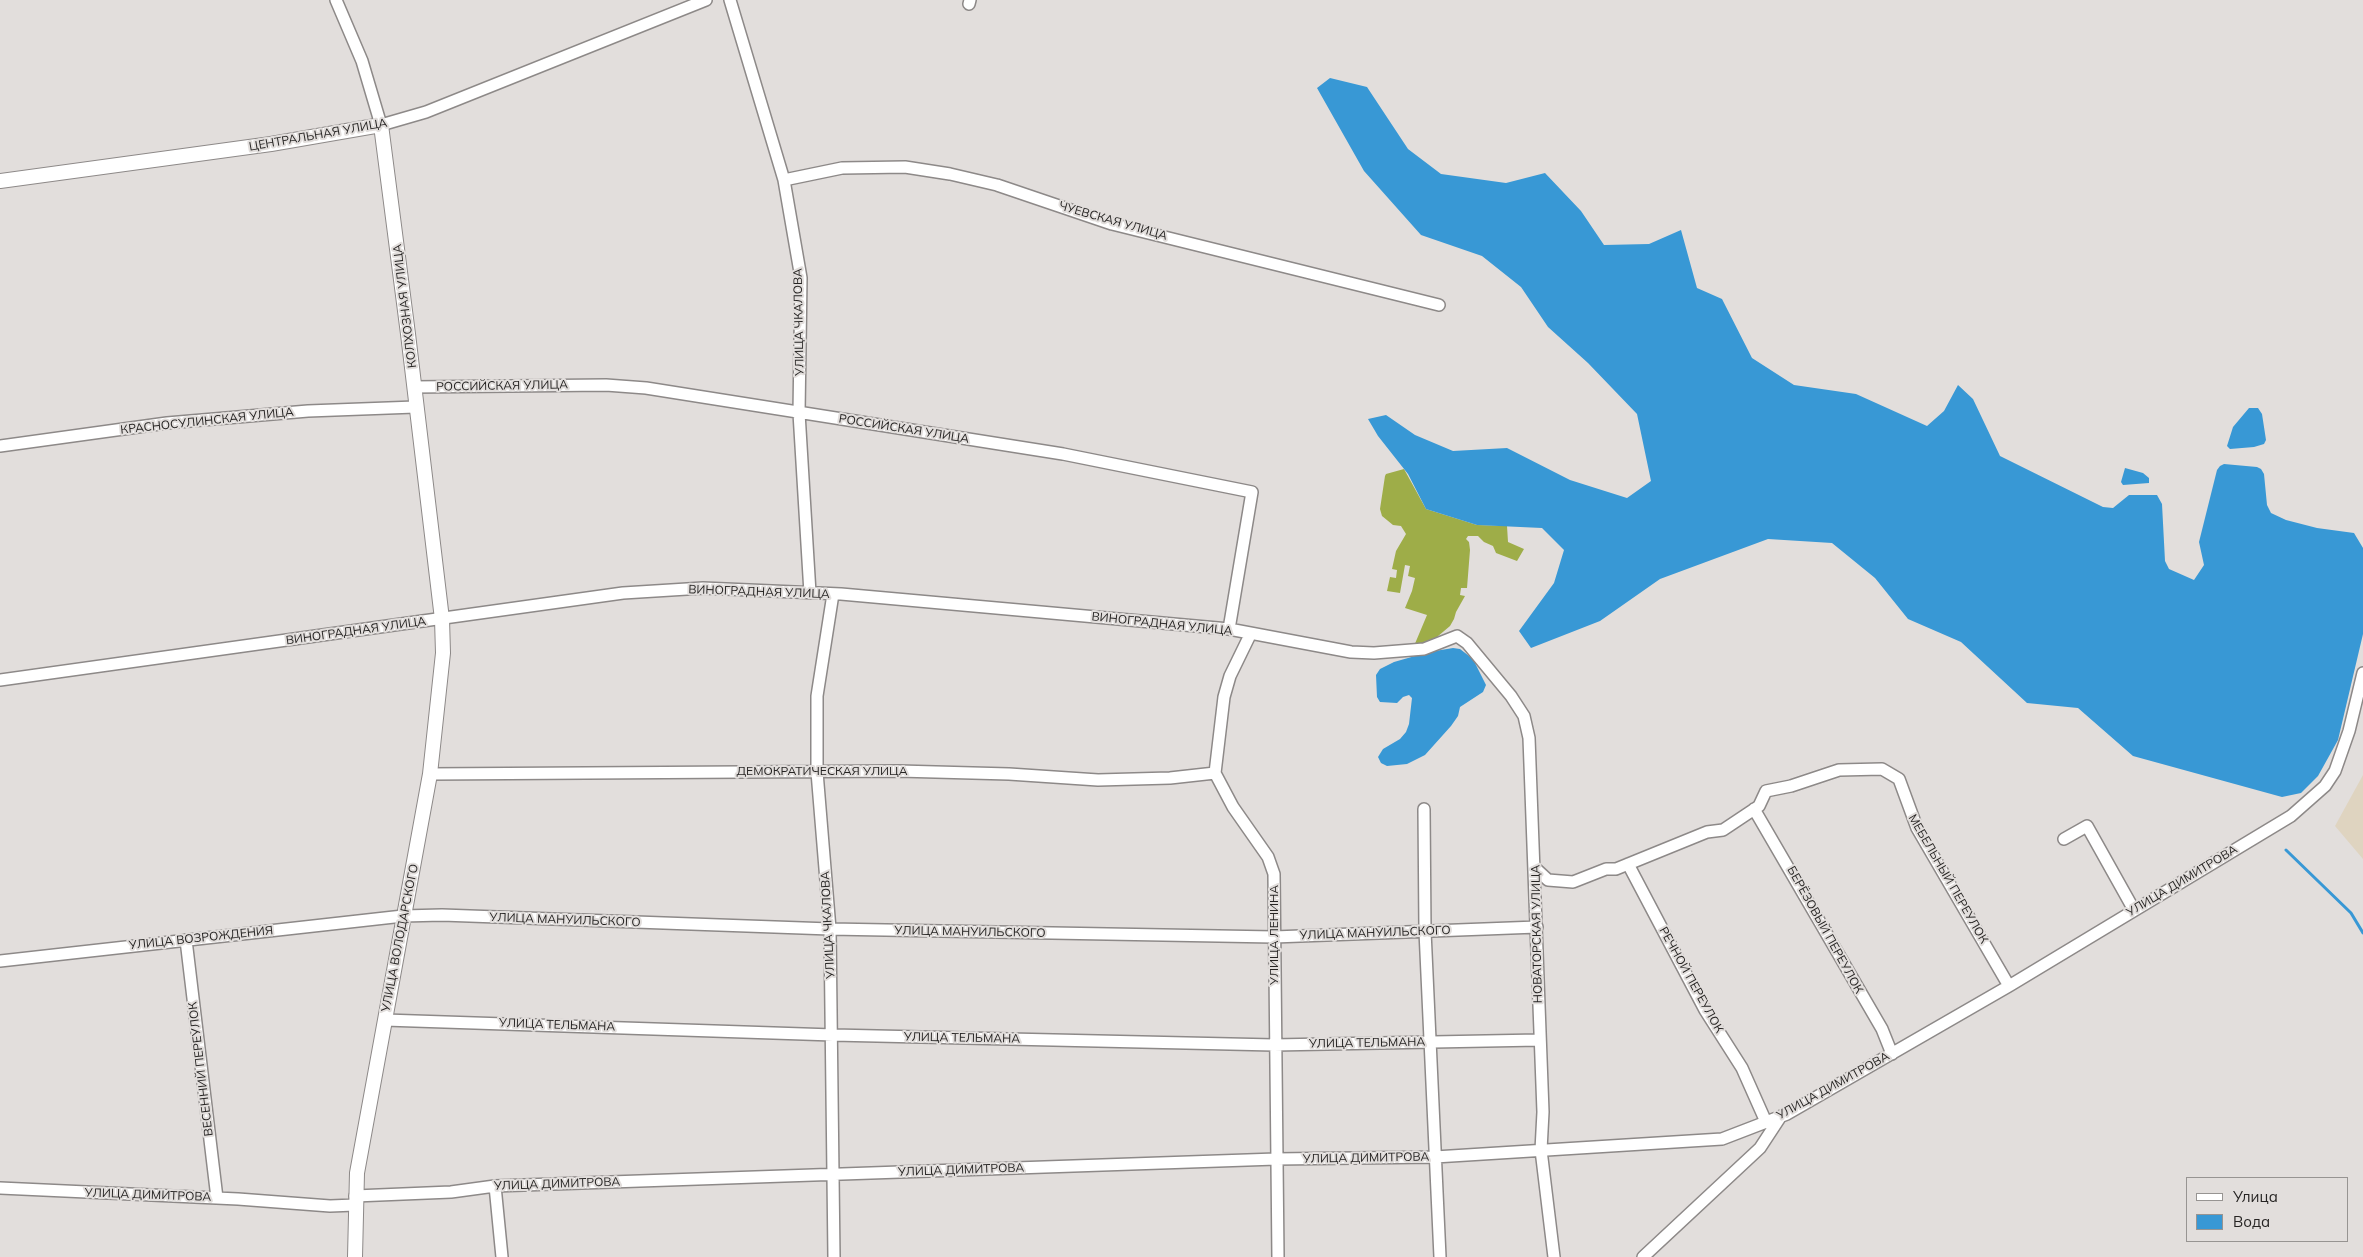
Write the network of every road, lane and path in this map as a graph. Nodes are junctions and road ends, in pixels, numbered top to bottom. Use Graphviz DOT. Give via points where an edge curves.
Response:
graph roads {
  1 [pos="336,0"];
  2 [pos="706,0"];
  3 [pos="730,0"];
  4 [pos="380,126"];
  5 [pos="784,180"];
  6 [pos="0,181"];
  7 [pos="1439,305"];
  8 [pos="414,387"];
  9 [pos="416,407"];
  10 [pos="799,413"];
  11 [pos="0,446"];
  12 [pos="810,593"];
  13 [pos="833,594"];
  14 [pos="442,619"];
  15 [pos="1229,629"];
  16 [pos="1250,635"];
  17 [pos="1457,636"];
  18 [pos="2363,673"];
  19 [pos="0,680"];
  20 [pos="817,772"];
  21 [pos="1215,773"];
  22 [pos="430,774"];
  23 [pos="1424,809"];
  24 [pos="1754,809"];
  25 [pos="2064,839"];
  26 [pos="1628,864"];
  27 [pos="1536,868"];
  28 [pos="2134,910"];
  29 [pos="403,916"];
  30 [pos="1537,927"];
  31 [pos="830,929"];
  32 [pos="1426,931"];
  33 [pos="1274,937"];
  34 [pos="186,940"];
  35 [pos="0,960"];
  36 [pos="2009,986"];
  37 [pos="385,1020"];
  38 [pos="832,1035"];
  39 [pos="1539,1040"];
  40 [pos="1432,1042"];
  41 [pos="1274,1045"];
  42 [pos="1892,1054"];
  43 [pos="1780,1116"];
  44 [pos="1766,1122"];
  45 [pos="1541,1150"];
  46 [pos="1436,1157"];
  47 [pos="1276,1159"];
  48 [pos="834,1175"];
  49 [pos="495,1186"];
  50 [pos="0,1188"];
  51 [pos="217,1198"];
  52 [pos="355,1200"];
  53 [pos="355,1257"];
  54 [pos="502,1257"];
  55 [pos="834,1257"];
  56 [pos="1278,1257"];
  57 [pos="1440,1257"];
  58 [pos="1554,1257"];
  59 [pos="1643,1257"];
  1 -- 4 [label="street, КОЛХОЗНАЯ УЛИЦА" via="362,61"];
  2 -- 4 [label="street, ЦЕНТРАЛЬНАЯ УЛИЦА" via="426,112"];
  3 -- 5 [label="street, УЛИЦА ЧКАЛОВА"];
  4 -- 6 [label="street, ЦЕНТРАЛЬНАЯ УЛИЦА"];
  4 -- 8 [label="street, КОЛХОЗНАЯ УЛИЦА"];
  5 -- 7 [label="street, ЧУЕВСКАЯ УЛИЦА" via="842,168 905,167 950,174 997,184 1112,224"];
  5 -- 10 [label="street, УЛИЦА ЧКАЛОВА" via="801,278"];
  8 -- 9 [label="street, КОЛХОЗНАЯ УЛИЦА"];
  8 -- 10 [label="street, РОССИЙСКАЯ УЛИЦА" via="606,385 646,388"];
  9 -- 11 [label="street, КРАСНОСУЛИНСКАЯ УЛИЦА" via="308,411 167,423"];
  9 -- 14 [label="street, КОЛХОЗНАЯ УЛИЦА"];
  10 -- 12 [label="street, УЛИЦА ЧКАЛОВА"];
  10 -- 15 [label="street, РОССИЙСКАЯ УЛИЦА" via="1063,454 1252,492"];
  12 -- 13 [label="street, ВИНОГРАДНАЯ УЛИЦА"];
  12 -- 14 [label="street, ВИНОГРАДНАЯ УЛИЦА" via="703,588 623,593"];
  13 -- 15 [label="street, ВИНОГРАДНАЯ УЛИЦА"];
  13 -- 20 [label="street, УЛИЦА ЧКАЛОВА" via="816,696"];
  14 -- 19 [label="street, ВИНОГРАДНАЯ УЛИЦА"];
  14 -- 22 [label="street, УЛИЦА ВОЛОДАРСКОГО" via="442,678"];
  15 -- 16 [label="street, ВИНОГРАДНАЯ УЛИЦА"];
  16 -- 17 [label="street, ВИНОГРАДНАЯ УЛИЦА" via="1374,653 1424,649"];
  16 -- 21 [label="street" via="1230,676 1224,697"];
  17 -- 27 [label="street, НОВАТОРСКАЯ УЛИЦА" via="1467,643 1524,716 1529,738"];
  18 -- 28 [label="street, УЛИЦА ДИМИТРОВА" via="2349,731 2335,771 2325,786 2291,816"];
  20 -- 21 [label="street, ДЕМОКРАТИЧЕСКАЯ УЛИЦА" via="979,773 1098,780"];
  20 -- 22 [label="street, ДЕМОКРАТИЧЕСКАЯ УЛИЦА"];
  20 -- 31 [label="street, УЛИЦА ЧКАЛОВА"];
  21 -- 33 [label="street, УЛИЦА ЛЕНИНА" via="1233,807 1268,856 1274,874"];
  22 -- 29 [label="street, УЛИЦА ВОЛОДАРСКОГО"];
  23 -- 32 [label="street"];
  24 -- 26 [label="street, МЕБЕЛЬНЫЙ ПЕРЕУЛОК" via="1723,830 1707,832"];
  24 -- 36 [label="street, МЕБЕЛЬНЫЙ ПЕРЕУЛОК" via="1766,791 1839,770 1882,769 1899,780 1917,828"];
  24 -- 42 [label="street, БЕРЁЗОВЫЙ ПЕРЕУЛОК" via="1882,1029"];
  25 -- 28 [label="street" via="2088,826"];
  26 -- 27 [label="street, МЕБЕЛЬНЫЙ ПЕРЕУЛОК" via="1573,882 1548,880"];
  26 -- 44 [label="street, РЕЧНОЙ ПЕРЕУЛОК" via="1705,1010 1742,1068"];
  27 -- 30 [label="street, НОВАТОРСКАЯ УЛИЦА"];
  28 -- 36 [label="street, УЛИЦА ДИМИТРОВА"];
  29 -- 31 [label="street, УЛИЦА МАНУИЛЬСКОГО"];
  29 -- 34 [label="street, УЛИЦА ВОЗРОЖДЕНИЯ"];
  29 -- 37 [label="street, УЛИЦА ВОЛОДАРСКОГО"];
  30 -- 32 [label="street, УЛИЦА МАНУИЛЬСКОГО"];
  30 -- 39 [label="street, НОВАТОРСКАЯ УЛИЦА"];
  31 -- 33 [label="street, УЛИЦА МАНУИЛЬСКОГО"];
  31 -- 38 [label="street, УЛИЦА ЧКАЛОВА"];
  32 -- 33 [label="street, УЛИЦА МАНУИЛЬСКОГО"];
  32 -- 40 [label="street"];
  33 -- 41 [label="street, УЛИЦА ЛЕНИНА"];
  34 -- 35 [label="street, УЛИЦА ВОЗРОЖДЕНИЯ"];
  34 -- 51 [label="street, ВЕСЕННИЙ ПЕРЕУЛОК"];
  36 -- 42 [label="street, УЛИЦА ДИМИТРОВА"];
  37 -- 38 [label="street, УЛИЦА ТЕЛЬМАНА"];
  37 -- 52 [label="street, УЛИЦА ВОЛОДАРСКОГО"];
  38 -- 41 [label="street, УЛИЦА ТЕЛЬМАНА"];
  38 -- 48 [label="street, УЛИЦА ЧКАЛОВА"];
  39 -- 40 [label="street, УЛИЦА ТЕЛЬМАНА"];
  39 -- 45 [label="street, НОВАТОРСКАЯ УЛИЦА" via="1544,1112"];
  40 -- 41 [label="street, УЛИЦА ТЕЛЬМАНА"];
  40 -- 46 [label="street"];
  41 -- 47 [label="street, УЛИЦА ЛЕНИНА"];
  42 -- 43 [label="street, УЛИЦА ДИМИТРОВА"];
  43 -- 44 [label="street, УЛИЦА ДИМИТРОВА"];
  43 -- 59 [label="street" via="1760,1148"];
  44 -- 45 [label="street, УЛИЦА ДИМИТРОВА" via="1722,1139"];
  45 -- 46 [label="street, УЛИЦА ДИМИТРОВА"];
  45 -- 58 [label="street, НОВАТОРСКАЯ УЛИЦА"];
  46 -- 47 [label="street, УЛИЦА ДИМИТРОВА"];
  46 -- 57 [label="street"];
  47 -- 48 [label="street, УЛИЦА ДИМИТРОВА"];
  47 -- 56 [label="street, УЛИЦА ЛЕНИНА"];
  48 -- 49 [label="street, УЛИЦА ДИМИТРОВА"];
  48 -- 55 [label="street, УЛИЦА ЧКАЛОВА"];
  49 -- 52 [label="street, УЛИЦА ДИМИТРОВА"];
  49 -- 54 [label="street"];
  50 -- 51 [label="street, УЛИЦА ДИМИТРОВА"];
  51 -- 52 [label="street, УЛИЦА ДИМИТРОВА" via="330,1206"];
  52 -- 53 [label="street, УЛИЦА ВОЛОДАРСКОГО"];
}
